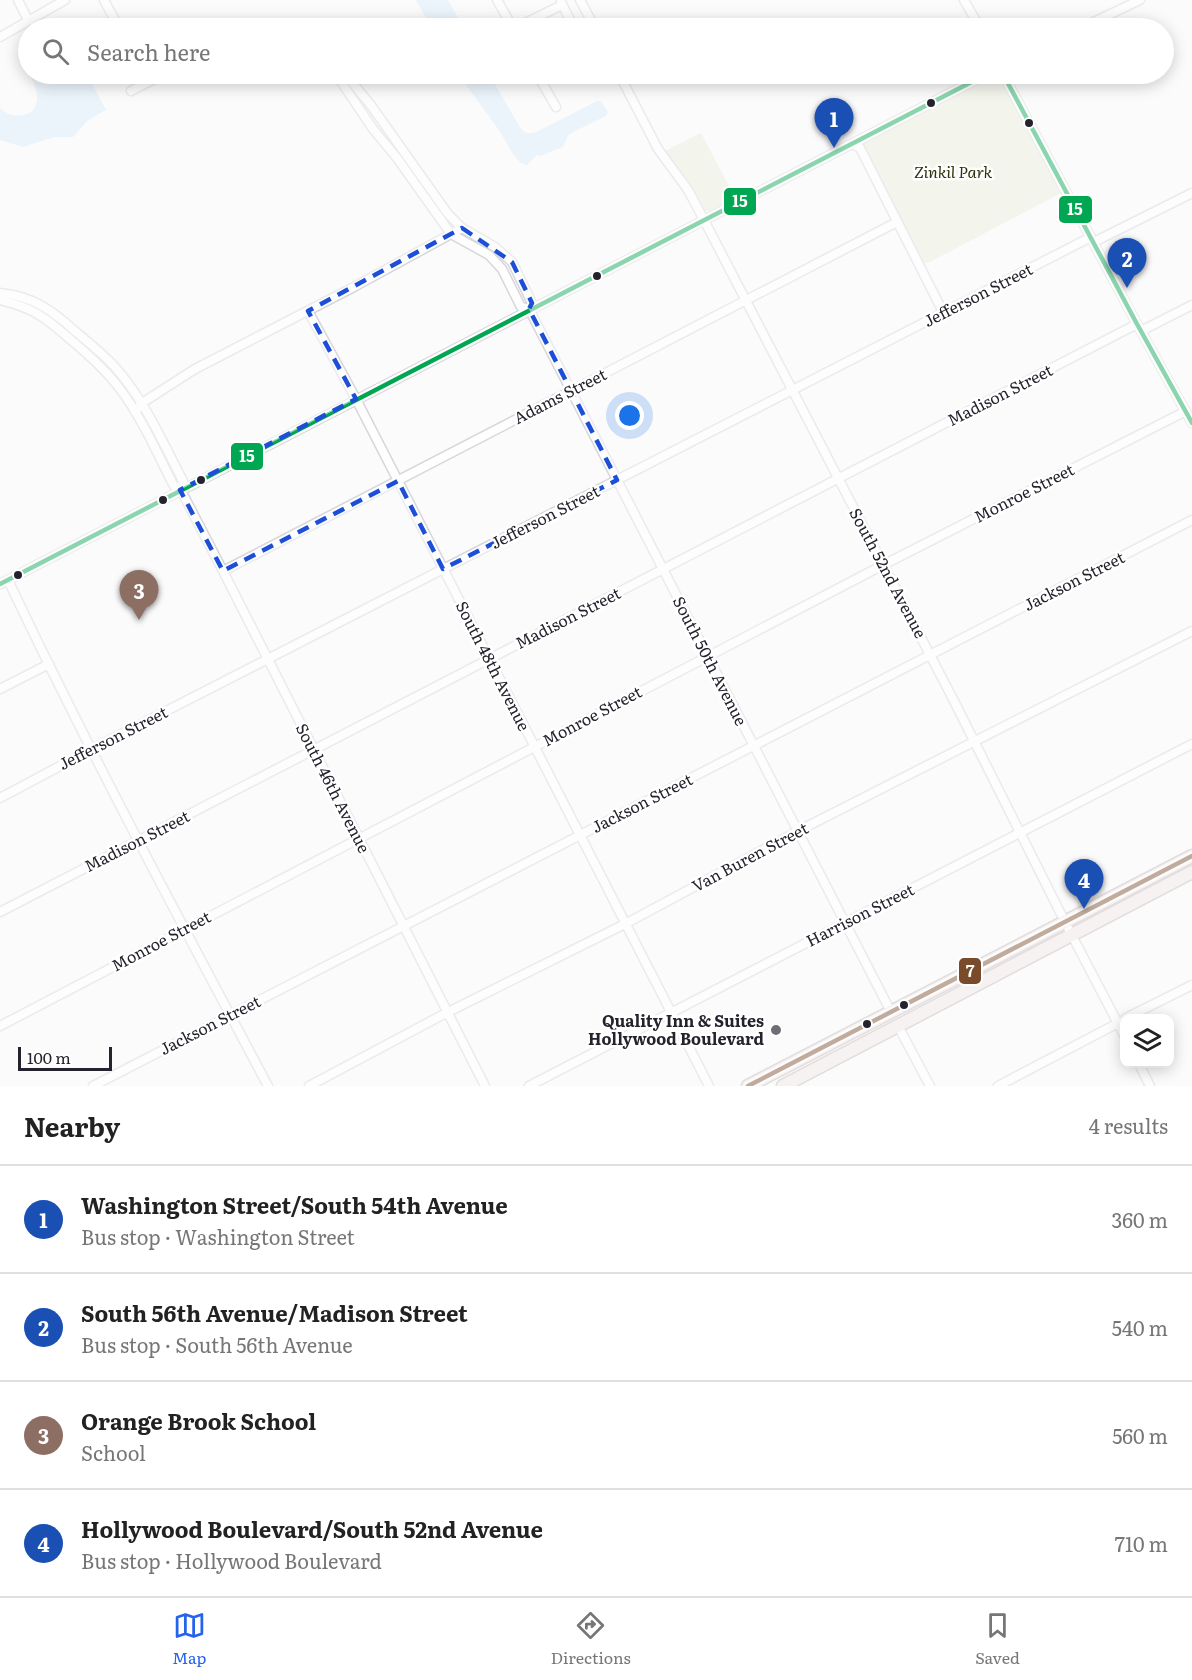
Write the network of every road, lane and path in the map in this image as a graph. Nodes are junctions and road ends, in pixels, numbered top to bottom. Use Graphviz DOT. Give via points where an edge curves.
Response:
graph roads {
  1 [pos="18,0"];
  2 [pos="64,0"];
  3 [pos="104,0"];
  4 [pos="580,0"];
  5 [pos="964,0"];
  6 [pos="1140,0"];
  7 [pos="500,1"];
  8 [pos="561,2"];
  9 [pos="27,18"];
  10 [pos="32,18"];
  11 [pos="114,18"];
  12 [pos="509,18"];
  13 [pos="532,18"];
  14 [pos="569,18"];
  15 [pos="590,18"];
  16 [pos="974,18"];
  17 [pos="1102,18"];
  18 [pos="18,26"];
  19 [pos="0,37"];
  20 [pos="144,84"];
  21 [pos="343,84"];
  22 [pos="353,84"];
  23 [pos="543,84"];
  24 [pos="624,84"];
  25 [pos="968,84"];
  26 [pos="1009,84"];
  27 [pos="131,91"];
  28 [pos="556,107"];
  29 [pos="853,144"];
  30 [pos="1192,193"];
  31 [pos="704,220"];
  32 [pos="897,222"];
  33 [pos="462,228"];
  34 [pos="451,234"];
  35 [pos="1093,239"];
  36 [pos="0,293"];
  37 [pos="0,300"];
  38 [pos="745,301"];
  39 [pos="1192,305"];
  40 [pos="529,309"];
  41 [pos="308,311"];
  42 [pos="943,312"];
  43 [pos="1139,327"];
  44 [pos="571,391"];
  45 [pos="792,391"];
  46 [pos="356,399"];
  47 [pos="142,403"];
  48 [pos="1186,411"];
  49 [pos="135,412"];
  50 [pos="1192,423"];
  51 [pos="838,478"];
  52 [pos="617,480"];
  53 [pos="398,481"];
  54 [pos="180,490"];
  55 [pos="1192,520"];
  56 [pos="883,565"];
  57 [pos="443,569"];
  58 [pos="662,569"];
  59 [pos="223,571"];
  60 [pos="2,583"];
  61 [pos="1192,631"];
  62 [pos="930,655"];
  63 [pos="707,656"];
  64 [pos="268,659"];
  65 [pos="489,659"];
  66 [pos="49,664"];
  67 [pos="0,689"];
  68 [pos="974,742"];
  69 [pos="1192,744"];
  70 [pos="754,746"];
  71 [pos="534,747"];
  72 [pos="92,748"];
  73 [pos="314,749"];
  74 [pos="0,798"];
  75 [pos="798,831"];
  76 [pos="1020,833"];
  77 [pos="579,835"];
  78 [pos="359,837"];
  79 [pos="139,839"];
  80 [pos="1192,856"];
  81 [pos="1192,872"];
  82 [pos="0,912"];
  83 [pos="845,923"];
  84 [pos="626,924"];
  85 [pos="404,926"];
  86 [pos="184,928"];
  87 [pos="1068,928"];
  88 [pos="1192,985"];
  89 [pos="936,989"];
  90 [pos="448,1012"];
  91 [pos="891,1012"];
  92 [pos="670,1013"];
  93 [pos="1135,1014"];
  94 [pos="230,1015"];
  95 [pos="1120,1015"];
  96 [pos="1120,1022"];
  97 [pos="0,1026"];
  98 [pos="898,1026"];
  99 [pos="846,1053"];
  100 [pos="1141,1068"];
  101 [pos="771,1074"];
  102 [pos="93,1086"];
  103 [pos="268,1086"];
  104 [pos="309,1086"];
  105 [pos="485,1086"];
  106 [pos="529,1086"];
  107 [pos="709,1086"];
  108 [pos="748,1086"];
  109 [pos="761,1086"];
  110 [pos="783,1086"];
  111 [pos="930,1086"];
  112 [pos="998,1086"];
  113 [pos="1150,1086"];
  1 -- 9 [label="street"];
  2 -- 10 [label="street"];
  3 -- 11 [label="street"];
  4 -- 15 [label="street"];
  5 -- 16 [label="street"];
  6 -- 17 [label="street"];
  7 -- 12 [label="street"];
  8 -- 13 [label="street"];
  8 -- 14 [label="street"];
  18 -- 19 [label="street"];
  20 -- 27 [label="street"];
  21 -- 34 [label="street"];
  22 -- 33 [label="street"];
  23 -- 28 [label="street"];
  24 -- 31 [label="street, South 52nd Avenue" via="658,149"];
  25 -- 29 [label="street"];
  26 -- 35 [label="street"];
  29 -- 31 [label="street"];
  29 -- 32 [label="street" via="860,148"];
  30 -- 35 [label="street, Jefferson Street"];
  31 -- 38 [label="street, South 52nd Avenue"];
  31 -- 40 [label="street"];
  32 -- 38 [label="street, Adams Street"];
  32 -- 42 [label="street"];
  33 -- 34 [label="street"];
  33 -- 40 [label="street" via="512,262 532,303"];
  34 -- 40 [label="street" via="489,255 502,269 521,307"];
  34 -- 41 [label="street"];
  35 -- 42 [label="street, Jefferson Street"];
  35 -- 43 [label="street"];
  36 -- 47 [label="street, South 46th Avenue" via="49,309 114,366"];
  37 -- 49 [label="street, South 46th Avenue" via="33,310 56,327 107,373"];
  38 -- 44 [label="street, Adams Street"];
  38 -- 45 [label="street, South 52nd Avenue"];
  39 -- 43 [label="street, Madison Street"];
  40 -- 44 [label="street, South 50th Avenue"];
  40 -- 46 [label="street"];
  41 -- 46 [label="street, South 48th Avenue"];
  41 -- 47 [label="street" via="195,369"];
  42 -- 45 [label="street, Jefferson Street"];
  43 -- 48 [label="street"];
  43 -- 51 [label="street, Madison Street"];
  44 -- 52 [label="street, South 50th Avenue"];
  44 -- 53 [label="street, Adams Street"];
  45 -- 51 [label="street, South 52nd Avenue"];
  45 -- 52 [label="street, Jefferson Street"];
  46 -- 53 [label="street, South 48th Avenue"];
  46 -- 54 [label="street"];
  47 -- 49 [label="street"];
  47 -- 54 [label="street, South 46th Avenue" via="183,481"];
  48 -- 50 [label="street"];
  48 -- 56 [label="street, Monroe Street"];
  49 -- 54 [label="street, South 46th Avenue" via="174,486"];
  51 -- 56 [label="street, South 52nd Avenue"];
  51 -- 58 [label="street, Madison Street"];
  52 -- 57 [label="street, Jefferson Street"];
  52 -- 58 [label="street, South 50th Avenue"];
  53 -- 57 [label="street, South 48th Avenue"];
  53 -- 59 [label="street, Adams Street"];
  54 -- 59 [label="street, South 46th Avenue"];
  54 -- 60 [label="street"];
  55 -- 62 [label="street, Jackson Street"];
  56 -- 62 [label="street, South 52nd Avenue"];
  56 -- 63 [label="street, Monroe Street"];
  57 -- 64 [label="street, Jefferson Street"];
  57 -- 65 [label="street, South 48th Avenue"];
  58 -- 63 [label="street, South 50th Avenue"];
  58 -- 65 [label="street, Madison Street"];
  59 -- 64 [label="street, South 46th Avenue"];
  60 -- 66 [label="street"];
  61 -- 68 [label="street, Van Buren Street"];
  62 -- 68 [label="street, South 52nd Avenue"];
  62 -- 70 [label="street, Jackson Street"];
  63 -- 70 [label="street, South 50th Avenue"];
  63 -- 71 [label="street, Monroe Street"];
  64 -- 72 [label="street, Jefferson Street"];
  64 -- 73 [label="street, South 46th Avenue"];
  65 -- 71 [label="street, South 48th Avenue"];
  65 -- 73 [label="street, Madison Street"];
  66 -- 67 [label="street"];
  66 -- 72 [label="street"];
  68 -- 75 [label="street, Van Buren Street"];
  68 -- 76 [label="street, South 52nd Avenue"];
  69 -- 76 [label="street, Harrison Street"];
  70 -- 75 [label="street, South 50th Avenue"];
  70 -- 77 [label="street, Jackson Street"];
  71 -- 77 [label="street, South 48th Avenue"];
  71 -- 78 [label="street, Monroe Street"];
  72 -- 74 [label="street, Jefferson Street"];
  72 -- 79 [label="street"];
  73 -- 78 [label="street, South 46th Avenue"];
  73 -- 79 [label="street, Madison Street"];
  75 -- 83 [label="street, South 50th Avenue"];
  75 -- 84 [label="street, Van Buren Street"];
  76 -- 83 [label="street, Harrison Street"];
  76 -- 87 [label="street, South 52nd Avenue"];
  77 -- 84 [label="street, South 48th Avenue"];
  77 -- 85 [label="street, Jackson Street"];
  78 -- 85 [label="street, South 46th Avenue"];
  78 -- 86 [label="street, Monroe Street"];
  79 -- 82 [label="street, Madison Street"];
  79 -- 86 [label="street"];
  80 -- 87 [label="highway"];
  81 -- 87 [label="highway"];
  83 -- 91 [label="street, South 50th Avenue"];
  83 -- 92 [label="street, Harrison Street"];
  84 -- 90 [label="street, Van Buren Street"];
  84 -- 92 [label="street, South 48th Avenue"];
  85 -- 90 [label="street, South 46th Avenue"];
  85 -- 94 [label="street, Jackson Street"];
  86 -- 94 [label="street"];
  86 -- 97 [label="street, Monroe Street"];
  87 -- 89 [label="highway"];
  87 -- 95 [label="street, South 52nd Avenue"];
  87 -- 98 [label="highway"];
  88 -- 93 [label="street"];
  89 -- 91 [label="highway"];
  89 -- 98 [label="highway" via="931,999 900,1017"];
  90 -- 104 [label="street, Van Buren Street"];
  90 -- 105 [label="street, South 46th Avenue"];
  91 -- 99 [label="highway" via="886,1024 851,1043"];
  91 -- 101 [label="highway"];
  92 -- 106 [label="street, Harrison Street"];
  92 -- 107 [label="street, South 48th Avenue"];
  94 -- 102 [label="street, Jackson Street"];
  94 -- 103 [label="street"];
  96 -- 112 [label="street"];
  98 -- 99 [label="highway"];
  98 -- 111 [label="street"];
  99 -- 110 [label="highway"];
  100 -- 113 [label="street"];
  101 -- 108 [label="highway"];
  101 -- 109 [label="highway"];
}
